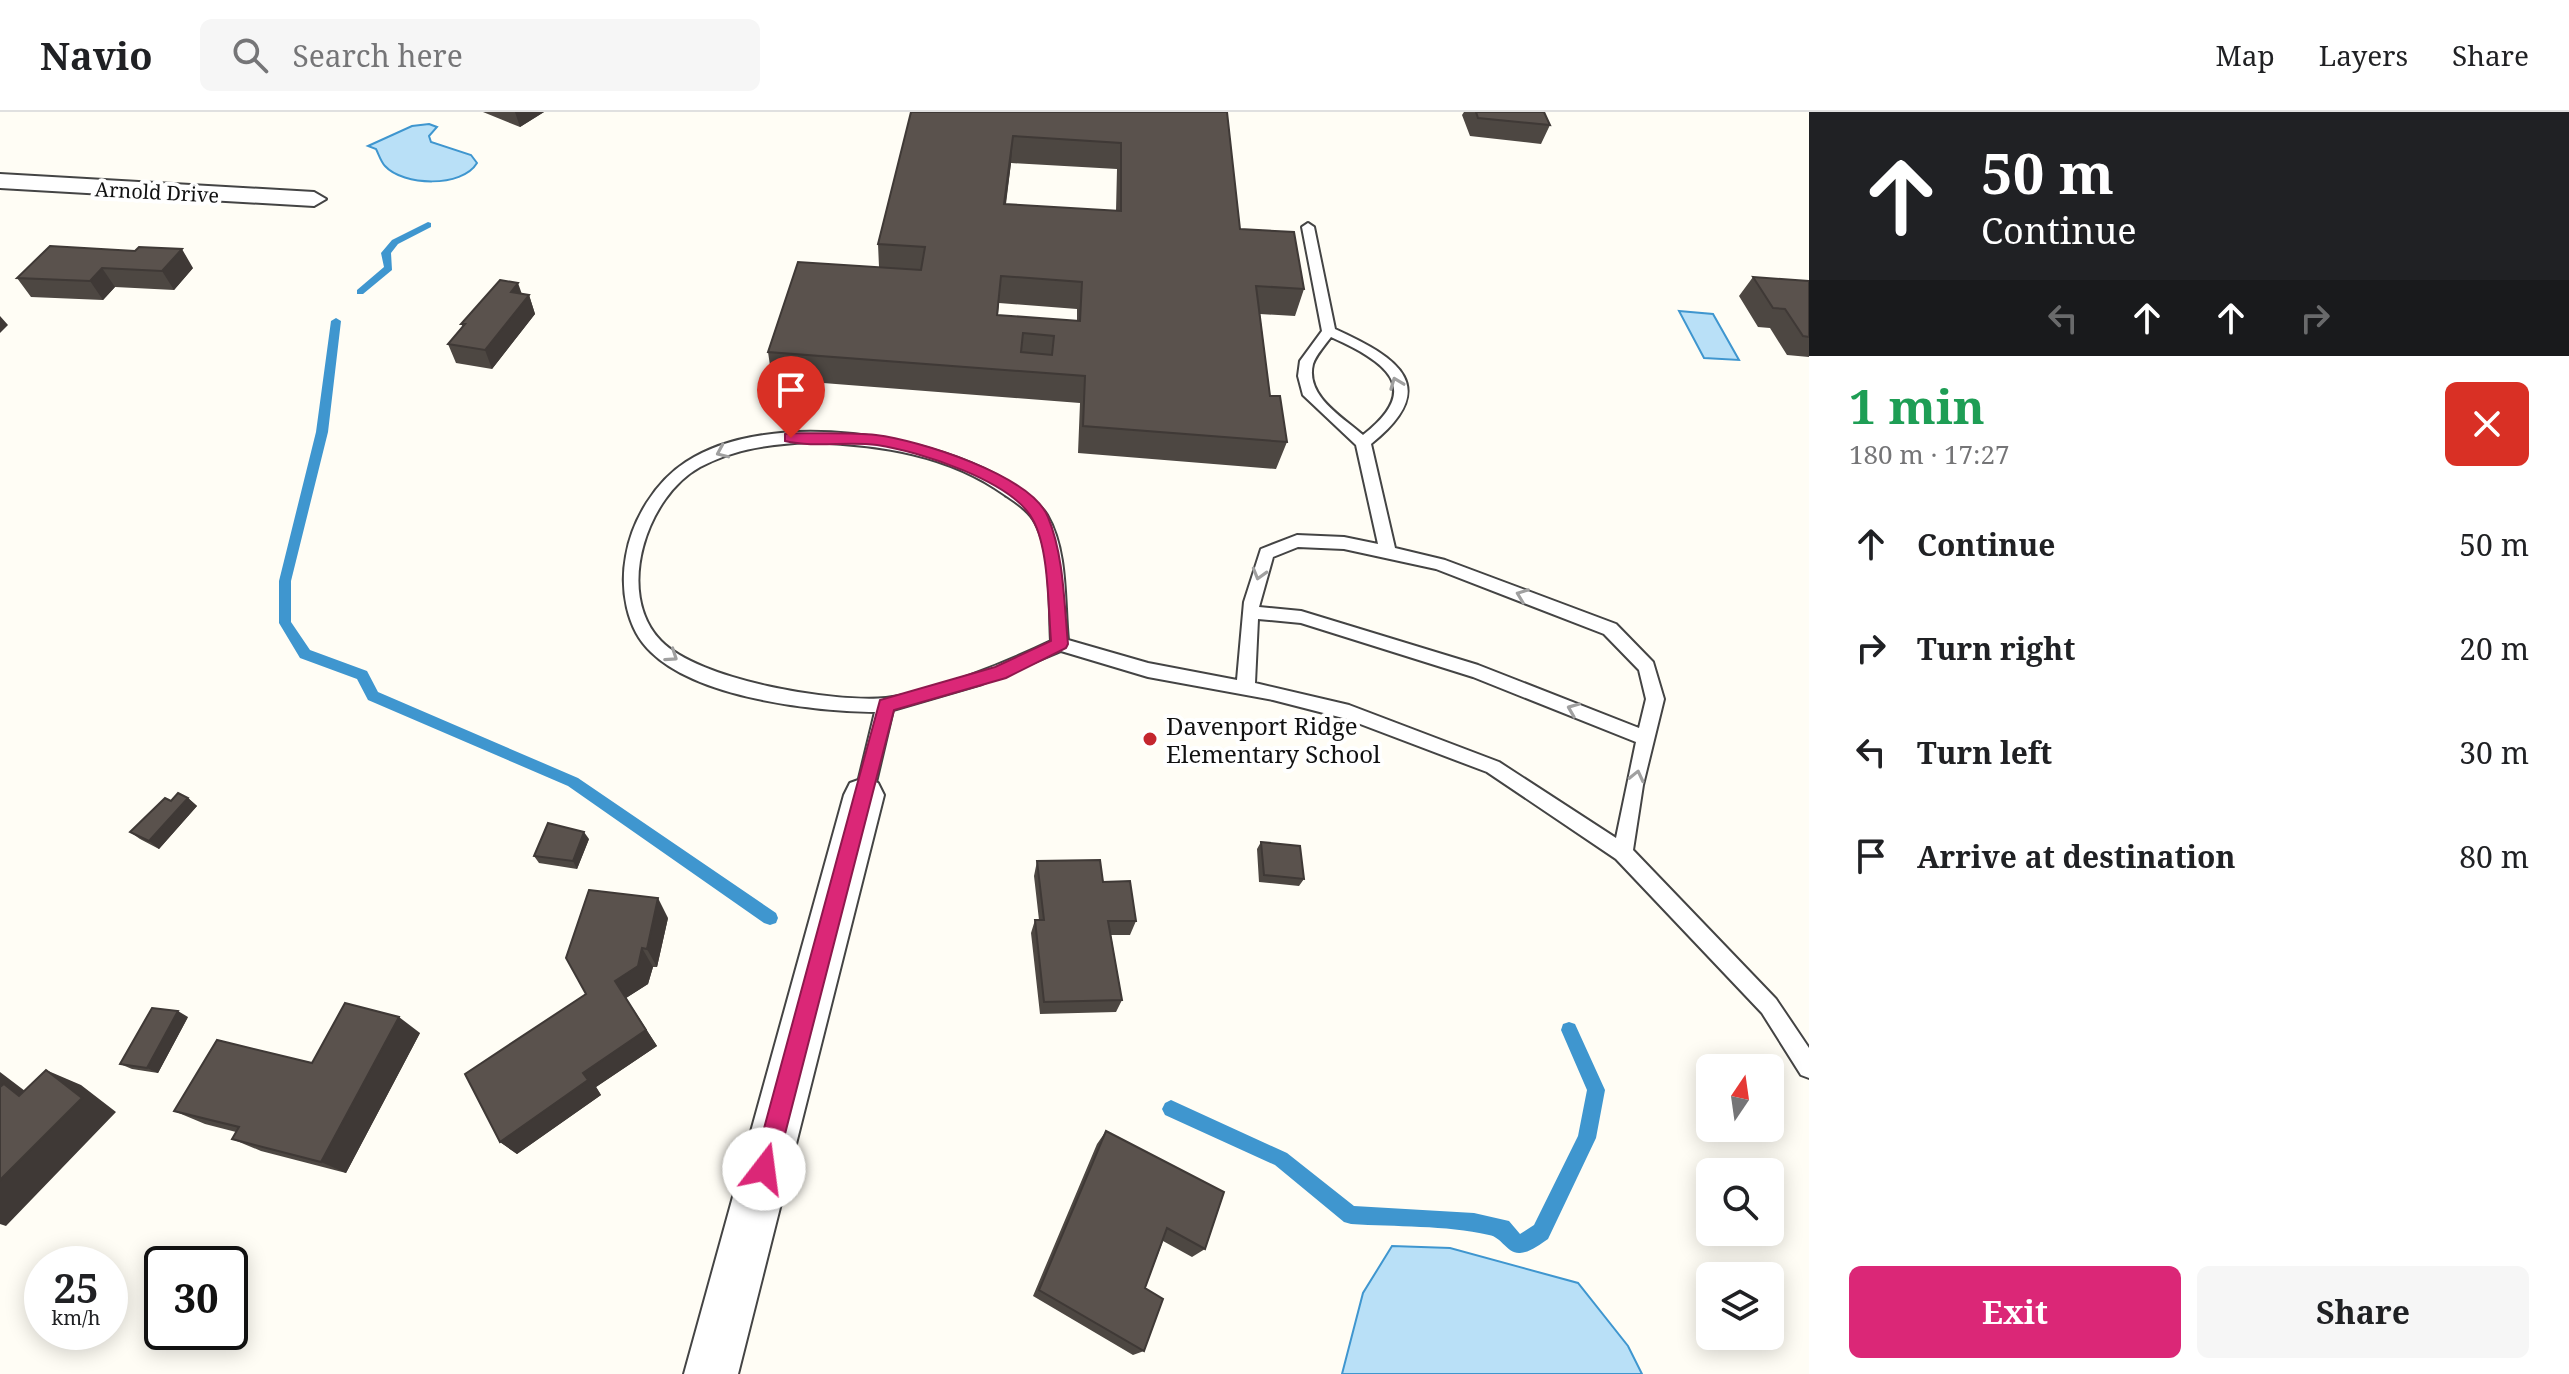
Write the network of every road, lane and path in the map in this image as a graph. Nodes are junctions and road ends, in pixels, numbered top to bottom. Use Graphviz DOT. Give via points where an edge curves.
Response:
graph roads {
  1 [pos="0,181"];
  2 [pos="314,199"];
  3 [pos="1308,227"];
  4 [pos="1329,331"];
  5 [pos="1363,443"];
  6 [pos="1388,552"];
  7 [pos="1251,612"];
  8 [pos="1060,644"];
  9 [pos="1246,688"];
  10 [pos="886,705"];
  11 [pos="1646,738"];
  12 [pos="864,795"];
  13 [pos="1623,853"];
  14 [pos="1809,1067"];
  15 [pos="711,1374"];
  1 -- 2 [label="street, Arnold Drive"];
  3 -- 4 [label="lane"];
  4 -- 5 [label="lane" via="1307,361 1310,395"];
  5 -- 4 [label="lane, one-way" via="1402,403 1401,386 1389,366 1361,345"];
  5 -- 6 [label="lane"];
  6 -- 7 [label="lane, one-way" via="1297,541 1267,553"];
  11 -- 6 [label="lane, one-way" via="1655,699 1647,667 1610,629 1439,564"];
  7 -- 9 [label="lane"];
  11 -- 7 [label="lane, one-way" via="1478,672 1301,617"];
  8 -- 9 [label="lane" via="1148,670"];
  8 -- 10 [label="lane" via="1000,673"];
  8 -- 10 [label="lane, one-way" via="1051,556 1040,517 1009,488 972,466 878,440 791,438 736,446 692,465 653,504 632,551 631,602 651,642 703,677 788,697"];
  9 -- 13 [label="lane" via="1349,712 1493,767"];
  10 -- 12 [label="lane"];
  13 -- 11 [label="lane, one-way"];
  12 -- 15 [label="street"];
  13 -- 14 [label="lane" via="1769,1006"];
}
